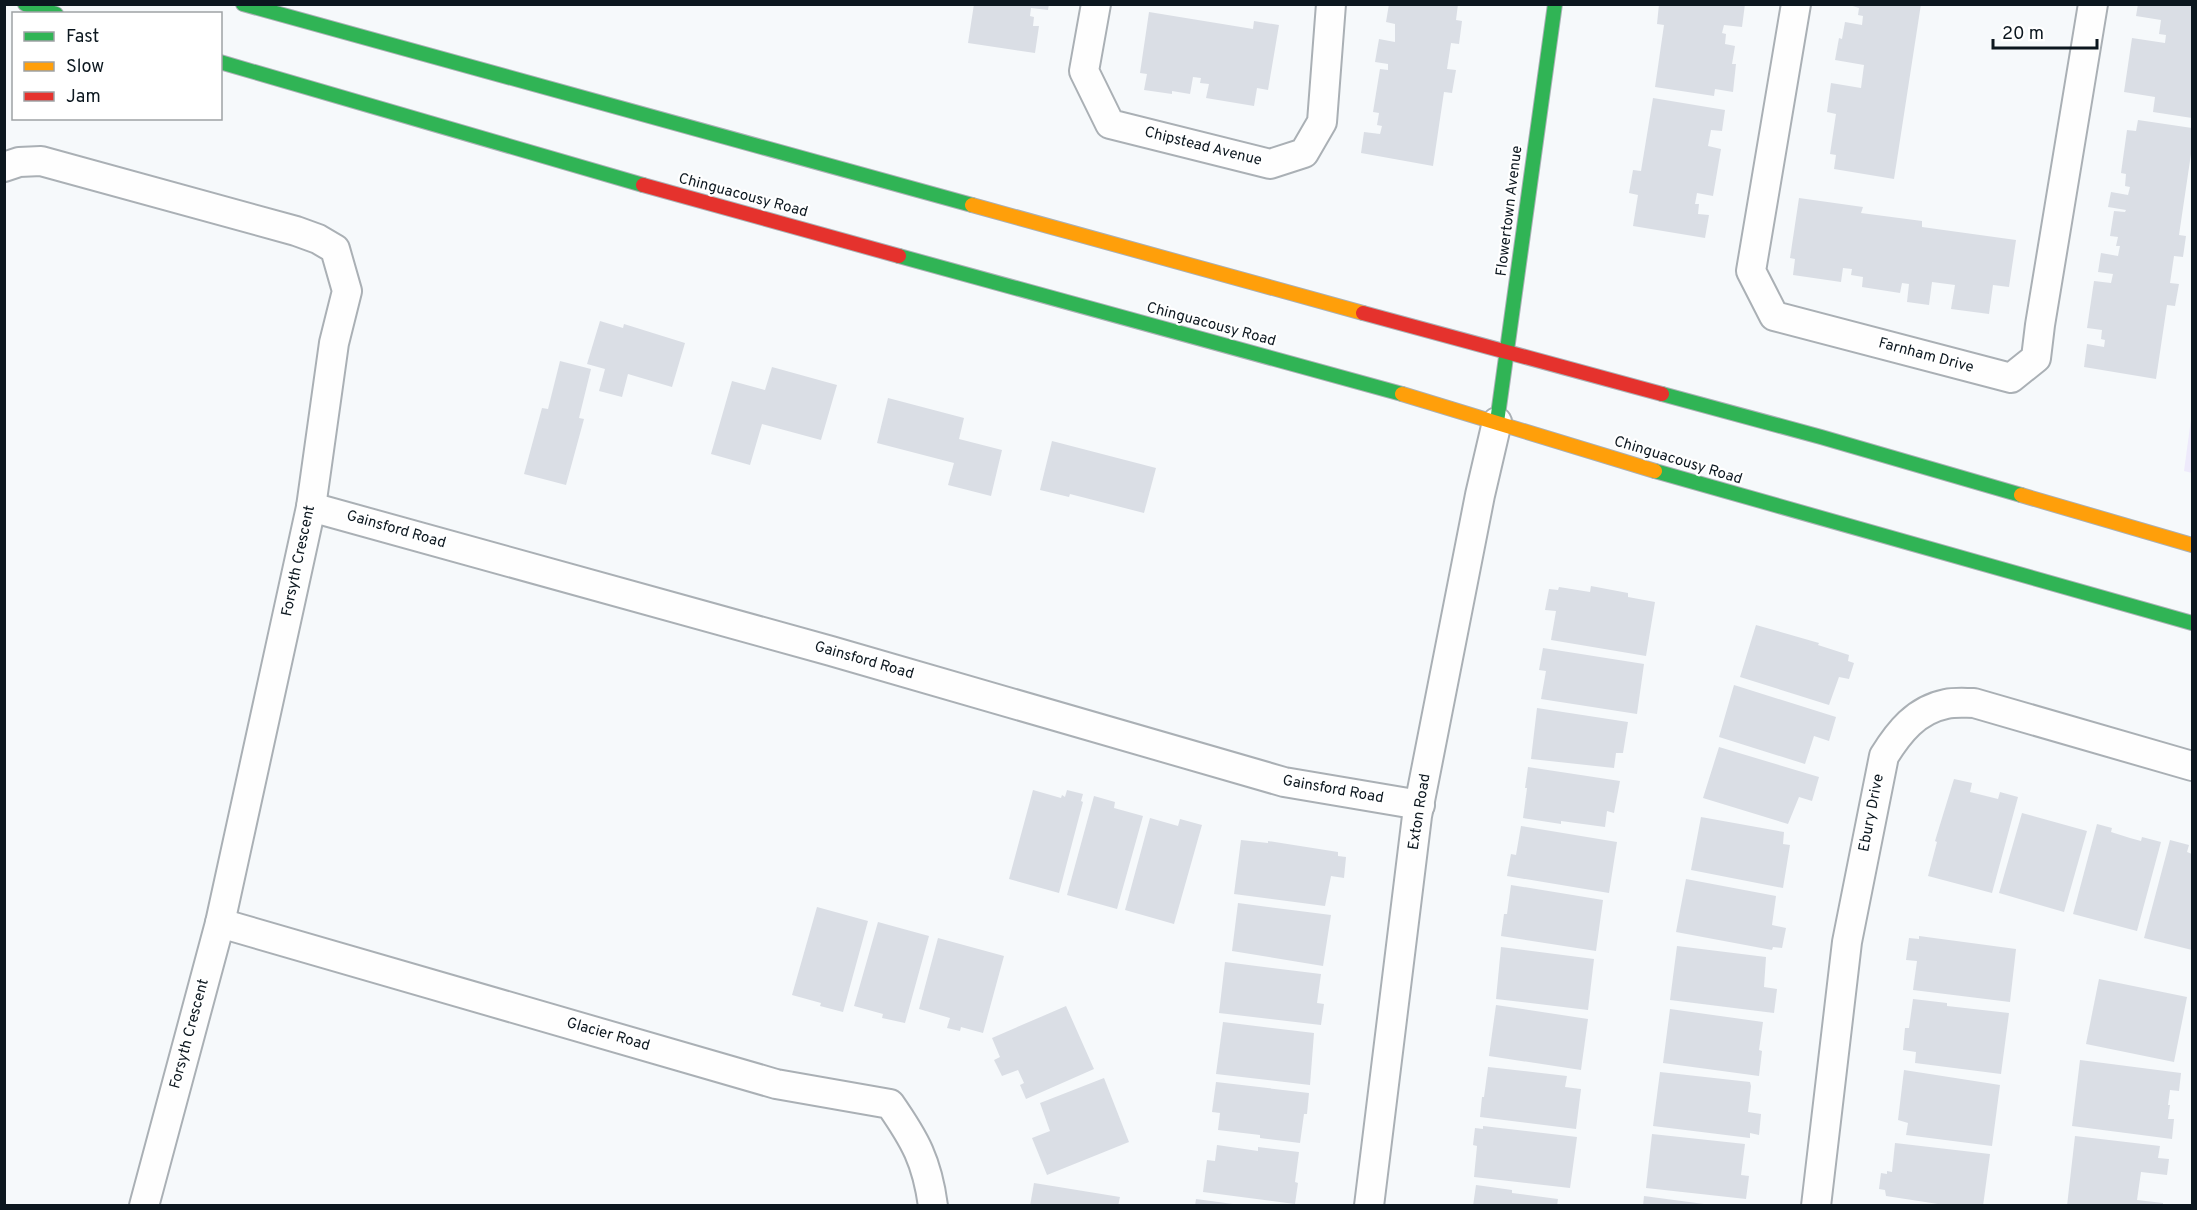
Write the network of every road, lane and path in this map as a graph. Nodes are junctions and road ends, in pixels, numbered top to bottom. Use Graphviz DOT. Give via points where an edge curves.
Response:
graph roads {
  1 [pos="25,4"];
  2 [pos="243,4"];
  3 [pos="1096,4"];
  4 [pos="1331,4"];
  5 [pos="1555,4"];
  6 [pos="1796,4"];
  7 [pos="2093,4"];
  8 [pos="50,12"];
  9 [pos="222,63"];
  10 [pos="4,167"];
  11 [pos="1507,353"];
  12 [pos="1497,422"];
  13 [pos="311,507"];
  14 [pos="2193,544"];
  15 [pos="2193,623"];
  16 [pos="2193,766"];
  17 [pos="1420,805"];
  18 [pos="220,923"];
  19 [pos="144,1206"];
  20 [pos="933,1206"];
  21 [pos="1369,1206"];
  22 [pos="1816,1206"];
  1 -- 8 [label="main road"];
  2 -- 11 [label="main road"];
  3 -- 4 [label="street, Chipstead Avenue" via="1084,71 1110,124 1270,164 1304,153 1322,122"];
  5 -- 11 [label="main road, Flowertown Avenue"];
  6 -- 7 [label="street, Farnham Drive" via="1751,271 1774,316 2011,378 2036,358"];
  9 -- 12 [label="main road, Chinguacousy Road" via="656,189"];
  10 -- 13 [label="street, Forsyth Crescent" via="41,161 296,231 335,249 347,291 334,343"];
  11 -- 12 [label="main road, Flowertown Avenue"];
  11 -- 14 [label="main road" via="1821,437"];
  12 -- 15 [label="main road, Chinguacousy Road" via="1719,491"];
  12 -- 17 [label="street, Exton Road"];
  13 -- 17 [label="street, Gainsford Road" via="1284,782"];
  13 -- 18 [label="street, Forsyth Crescent"];
  16 -- 22 [label="street, Ebury Drive" via="1974,703 1946,704 1920,714 1899,732 1884,756 1847,942"];
  17 -- 21 [label="street, Exton Road"];
  18 -- 19 [label="street, Forsyth Crescent"];
  18 -- 20 [label="street, Glacier Road" via="776,1084 890,1104 914,1139 929,1180"];
}
